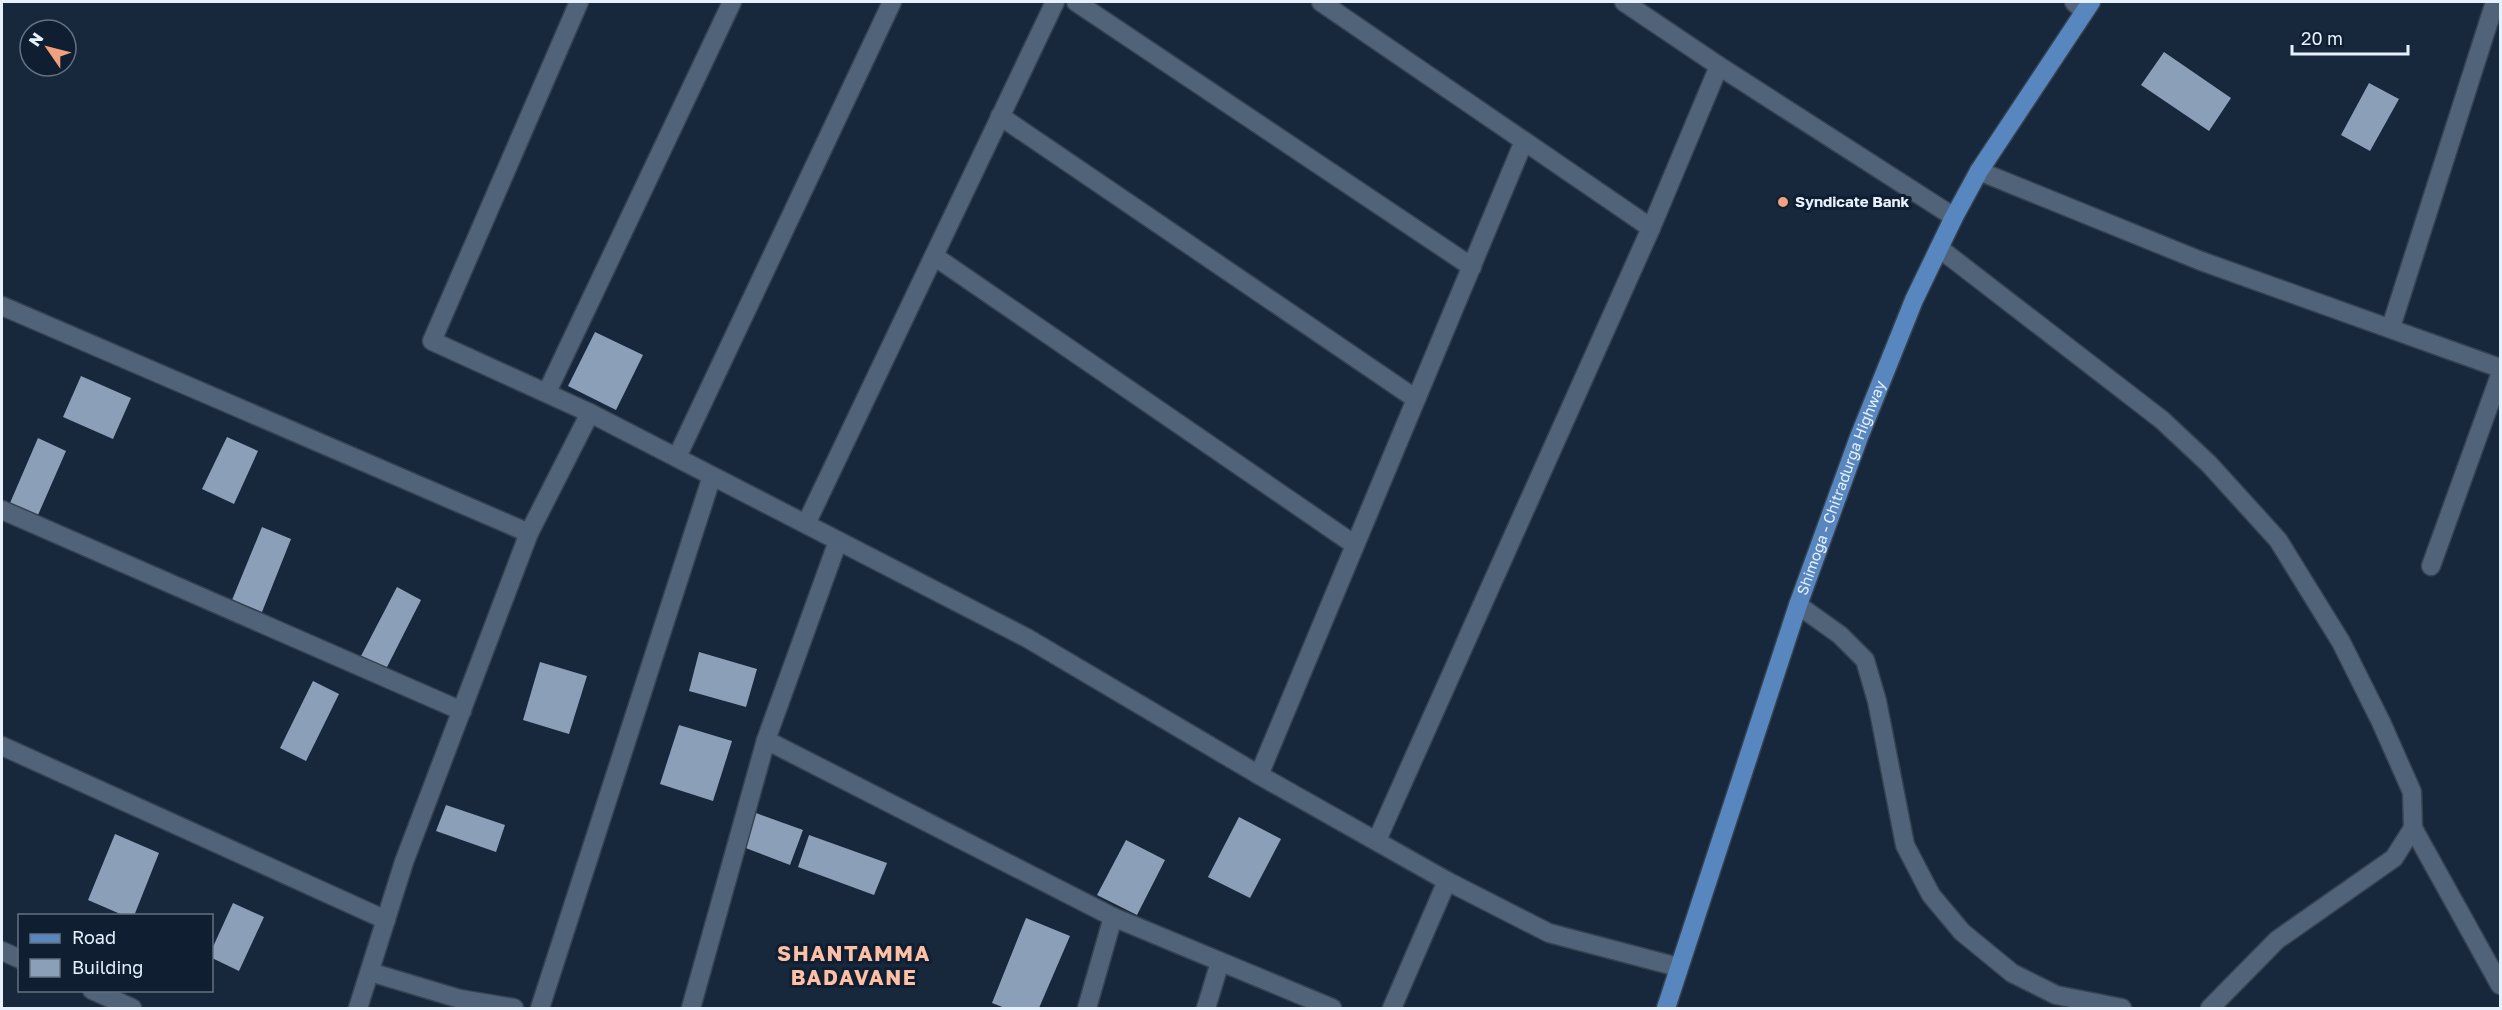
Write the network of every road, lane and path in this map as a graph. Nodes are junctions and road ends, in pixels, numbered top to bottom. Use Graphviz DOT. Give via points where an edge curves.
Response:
graph roads {
  1 [pos="579,2"];
  2 [pos="732,2"];
  3 [pos="892,2"];
  4 [pos="1055,2"];
  5 [pos="1076,2"];
  6 [pos="1321,2"];
  7 [pos="1624,2"];
  8 [pos="2495,2"];
  9 [pos="2083,5"];
  10 [pos="1719,66"];
  11 [pos="1000,116"];
  12 [pos="1524,141"];
  13 [pos="1979,171"];
  14 [pos="1954,217"];
  15 [pos="1651,228"];
  16 [pos="1939,248"];
  17 [pos="934,256"];
  18 [pos="1472,267"];
  19 [pos="2,306"];
  20 [pos="2391,327"];
  21 [pos="2500,368"];
  22 [pos="2500,375"];
  23 [pos="547,392"];
  24 [pos="1416,399"];
  25 [pos="590,413"];
  26 [pos="677,457"];
  27 [pos="712,476"];
  28 [pos="2,510"];
  29 [pos="806,524"];
  30 [pos="529,533"];
  31 [pos="838,541"];
  32 [pos="1355,545"];
  33 [pos="2431,566"];
  34 [pos="1798,604"];
  35 [pos="462,711"];
  36 [pos="766,740"];
  37 [pos="2,746"];
  38 [pos="1259,775"];
  39 [pos="2413,828"];
  40 [pos="1377,840"];
  41 [pos="1447,881"];
  42 [pos="1113,917"];
  43 [pos="386,920"];
  44 [pos="2,951"];
  45 [pos="18,958"];
  46 [pos="1220,962"];
  47 [pos="1678,968"];
  48 [pos="370,972"];
  49 [pos="2500,985"];
  50 [pos="96,992"];
  51 [pos="132,1008"];
  52 [pos="358,1008"];
  53 [pos="514,1008"];
  54 [pos="540,1008"];
  55 [pos="691,1008"];
  56 [pos="1087,1008"];
  57 [pos="1206,1008"];
  58 [pos="1332,1008"];
  59 [pos="1392,1008"];
  60 [pos="1666,1008"];
  61 [pos="2122,1008"];
  62 [pos="2210,1008"];
  1 -- 23 [label="street" via="432,341"];
  2 -- 23 [label="street"];
  3 -- 26 [label="street"];
  4 -- 11 [label="street"];
  5 -- 18 [label="street"];
  6 -- 12 [label="street"];
  7 -- 10 [label="street"];
  8 -- 20 [label="street"];
  9 -- 13 [label="main road, Shimoga - Chitradurga Highway"];
  10 -- 14 [label="street"];
  10 -- 15 [label="street"];
  11 -- 17 [label="street"];
  11 -- 24 [label="street"];
  12 -- 15 [label="street"];
  12 -- 18 [label="street"];
  13 -- 14 [label="main road, Shimoga - Chitradurga Highway"];
  13 -- 20 [label="street" via="2201,261"];
  14 -- 16 [label="main road, Shimoga - Chitradurga Highway"];
  15 -- 40 [label="street"];
  16 -- 34 [label="main road, Shimoga - Chitradurga Highway" via="1859,436"];
  16 -- 39 [label="street" via="2162,420 2209,464 2278,540 2341,642 2381,722 2412,792"];
  17 -- 29 [label="street"];
  17 -- 32 [label="street"];
  18 -- 24 [label="street"];
  19 -- 30 [label="street"];
  20 -- 21 [label="street"];
  22 -- 33 [label="street"];
  23 -- 25 [label="street"];
  24 -- 32 [label="street"];
  25 -- 26 [label="street"];
  25 -- 30 [label="street"];
  26 -- 27 [label="street"];
  27 -- 29 [label="street"];
  27 -- 54 [label="street"];
  28 -- 35 [label="street"];
  29 -- 31 [label="street"];
  30 -- 35 [label="street"];
  31 -- 36 [label="street"];
  31 -- 38 [label="street" via="1027,638"];
  32 -- 38 [label="street"];
  34 -- 47 [label="main road, Shimoga - Chitradurga Highway"];
  34 -- 61 [label="street" via="1840,635 1865,660 1905,844 1931,896 1962,932 2012,973 2056,995"];
  35 -- 43 [label="street"];
  36 -- 42 [label="street"];
  36 -- 55 [label="street"];
  37 -- 43 [label="street"];
  38 -- 40 [label="street"];
  39 -- 49 [label="street"];
  39 -- 62 [label="street" via="2394,858 2277,940"];
  40 -- 41 [label="street"];
  41 -- 47 [label="street" via="1549,933"];
  41 -- 59 [label="street"];
  42 -- 46 [label="street"];
  42 -- 56 [label="street"];
  43 -- 48 [label="street"];
  44 -- 45 [label="street"];
  46 -- 57 [label="street"];
  46 -- 58 [label="street"];
  47 -- 60 [label="main road, Shimoga - Chitradurga Highway"];
  48 -- 52 [label="street"];
  48 -- 53 [label="street" via="460,999"];
  50 -- 51 [label="street"];
}
